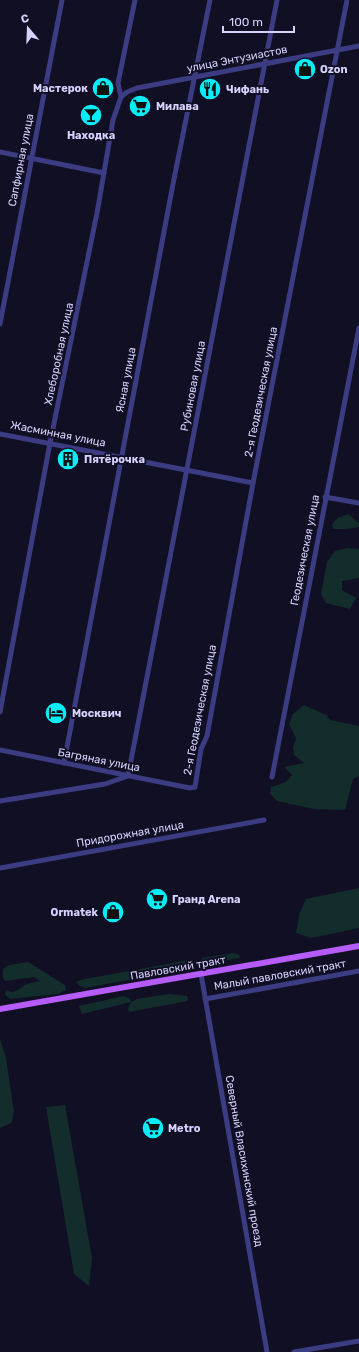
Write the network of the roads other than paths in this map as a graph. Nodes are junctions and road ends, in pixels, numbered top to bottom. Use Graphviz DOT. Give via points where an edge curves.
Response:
graph roads {
  1 [pos="62,0"];
  2 [pos="135,0"];
  3 [pos="210,0"];
  4 [pos="277,0"];
  5 [pos="347,0"];
  6 [pos="359,46"];
  7 [pos="338,50"];
  8 [pos="265,64"];
  9 [pos="195,77"];
  10 [pos="121,97"];
  11 [pos="0,152"];
  12 [pos="32,158"];
  13 [pos="104,172"];
  14 [pos="0,324"];
  15 [pos="359,328"];
  16 [pos="0,434"];
  17 [pos="50,444"];
  18 [pos="121,456"];
  19 [pos="187,470"];
  20 [pos="253,483"];
  21 [pos="326,497"];
  22 [pos="359,503"];
  23 [pos="0,712"];
  24 [pos="0,750"];
  25 [pos="64,764"];
  26 [pos="128,776"];
  27 [pos="272,777"];
  28 [pos="195,787"];
  29 [pos="0,801"];
  30 [pos="264,820"];
  31 [pos="0,868"];
  32 [pos="359,946"];
  33 [pos="359,972"];
  34 [pos="201,974"];
  35 [pos="205,999"];
  36 [pos="0,1009"];
  37 [pos="359,1341"];
  38 [pos="267,1352"];
  39 [pos="294,1352"];
  1 -- 12 [label="street, Сапфирная улица"];
  2 -- 10 [label="street, Хлеборобная улица" via="118,83"];
  3 -- 9 [label="street, Ясная улица"];
  4 -- 8 [label="street, Рубиновая улица"];
  5 -- 7 [label="street, 2-я Геодезическая улица"];
  6 -- 7 [label="street, улица Энтузиастов"];
  7 -- 8 [label="street, улица Энтузиастов"];
  7 -- 20 [label="street, 2-я Геодезическая улица"];
  8 -- 9 [label="street, улица Энтузиастов"];
  8 -- 19 [label="street, Рубиновая улица"];
  9 -- 10 [label="street, улица Энтузиастов" via="137,88"];
  9 -- 18 [label="street, Ясная улица"];
  10 -- 13 [label="street, Хлеборобная улица"];
  11 -- 12 [label="street"];
  12 -- 13 [label="street"];
  12 -- 14 [label="street, Сапфирная улица"];
  13 -- 17 [label="street, Хлеборобная улица"];
  15 -- 21 [label="street, Геодезическая улица"];
  16 -- 17 [label="street, Жасминная улица"];
  17 -- 18 [label="street, Жасминная улица"];
  17 -- 23 [label="street, Хлеборобная улица"];
  18 -- 19 [label="street, Жасминная улица"];
  18 -- 25 [label="street, Ясная улица"];
  19 -- 20 [label="street, Жасминная улица"];
  19 -- 26 [label="street, Рубиновая улица"];
  20 -- 28 [label="street, 2-я Геодезическая улица"];
  21 -- 22 [label="street"];
  21 -- 27 [label="street, Геодезическая улица"];
  24 -- 25 [label="street, Багряная улица"];
  25 -- 26 [label="street, Багряная улица"];
  26 -- 28 [label="street, Багряная улица"];
  26 -- 29 [label="street" via="105,784"];
  30 -- 31 [label="street, Придорожная улица"];
  32 -- 34 [label="main road, Павловский тракт"];
  33 -- 35 [label="street, Малый павловский тракт"];
  34 -- 35 [label="street, Северный Власихинский проезд"];
  34 -- 36 [label="main road, Павловский тракт"];
  35 -- 38 [label="street, Северный Власихинский проезд"];
  37 -- 39 [label="street"];
}
